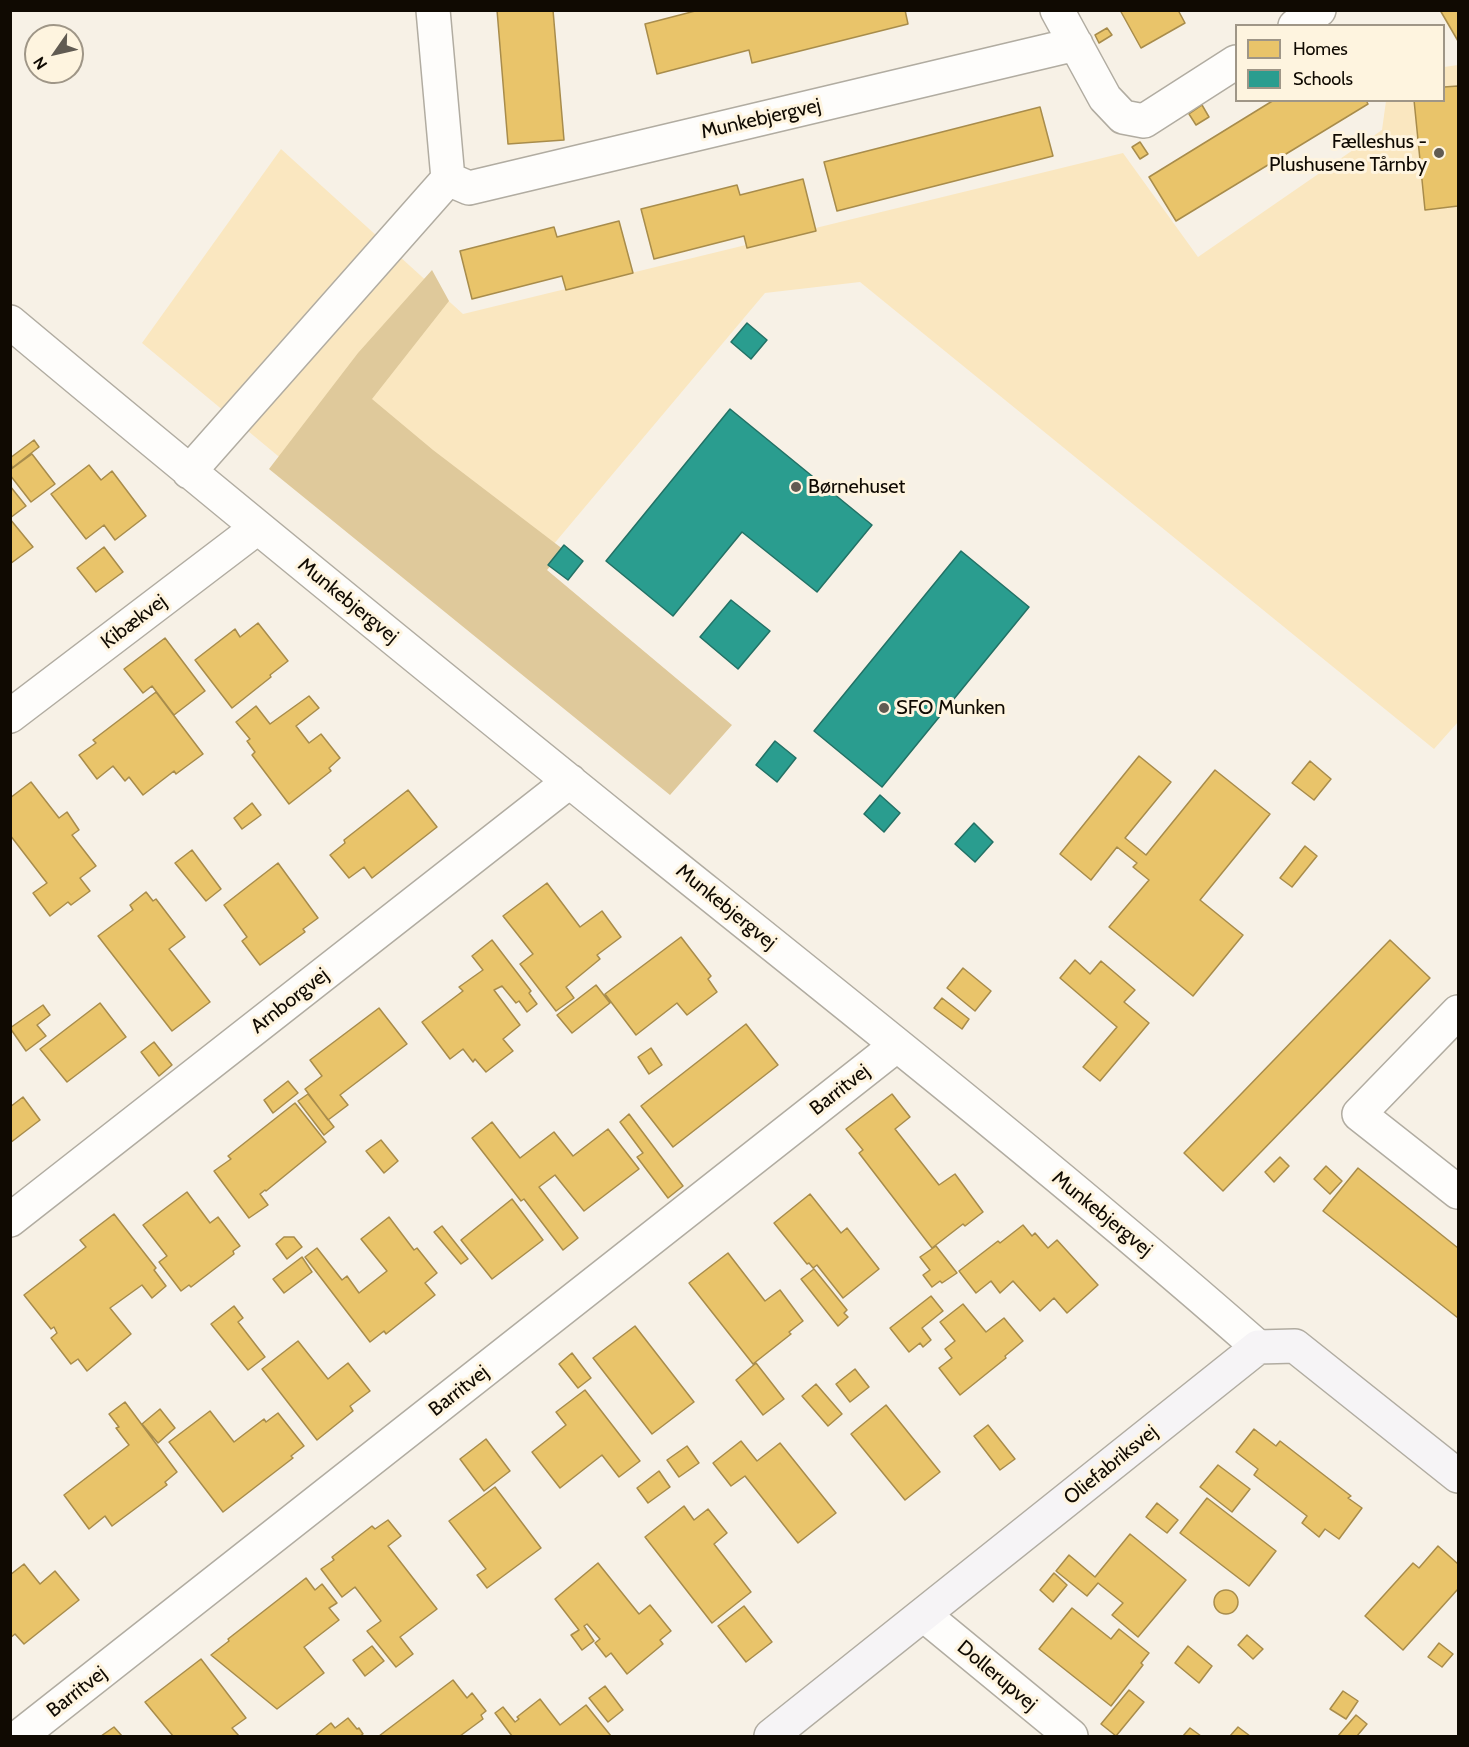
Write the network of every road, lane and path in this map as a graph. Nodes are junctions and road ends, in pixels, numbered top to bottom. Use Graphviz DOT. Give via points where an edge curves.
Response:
graph roads {
  1 [pos="433,10"];
  2 [pos="1057,10"];
  3 [pos="1319,10"];
  4 [pos="1298,24"];
  5 [pos="1076,44"];
  6 [pos="1235,63"];
  7 [pos="448,179"];
  8 [pos="10,322"];
  9 [pos="189,472"];
  10 [pos="257,528"];
  11 [pos="10,716"];
  12 [pos="570,782"];
  13 [pos="1458,1012"];
  14 [pos="897,1046"];
  15 [pos="1458,1192"];
  16 [pos="10,1220"];
  17 [pos="1258,1347"];
  18 [pos="1458,1476"];
  19 [pos="924,1616"];
  20 [pos="20,1737"];
  21 [pos="771,1737"];
  22 [pos="1071,1737"];
  1 -- 7 [label="street"];
  2 -- 5 [label="street"];
  3 -- 4 [label="street"];
  5 -- 6 [label="street" via="1105,99 1123,117 1144,121"];
  5 -- 7 [label="street, Munkebjergvej" via="470,188"];
  7 -- 9 [label="street"];
  8 -- 9 [label="street, Munkebjergvej"];
  9 -- 10 [label="street, Munkebjergvej"];
  10 -- 11 [label="street, Kibækvej"];
  10 -- 12 [label="street, Munkebjergvej"];
  12 -- 14 [label="street, Munkebjergvej"];
  12 -- 16 [label="street, Arnborgvej"];
  13 -- 15 [label="street" via="1359,1114"];
  14 -- 17 [label="street, Munkebjergvej"];
  14 -- 20 [label="street, Barritvej"];
  17 -- 18 [label="street" via="1295,1346"];
  17 -- 19 [label="street, Oliefabriksvej"];
  19 -- 21 [label="street, Oliefabriksvej"];
  19 -- 22 [label="street, Dollerupvej"];
}
